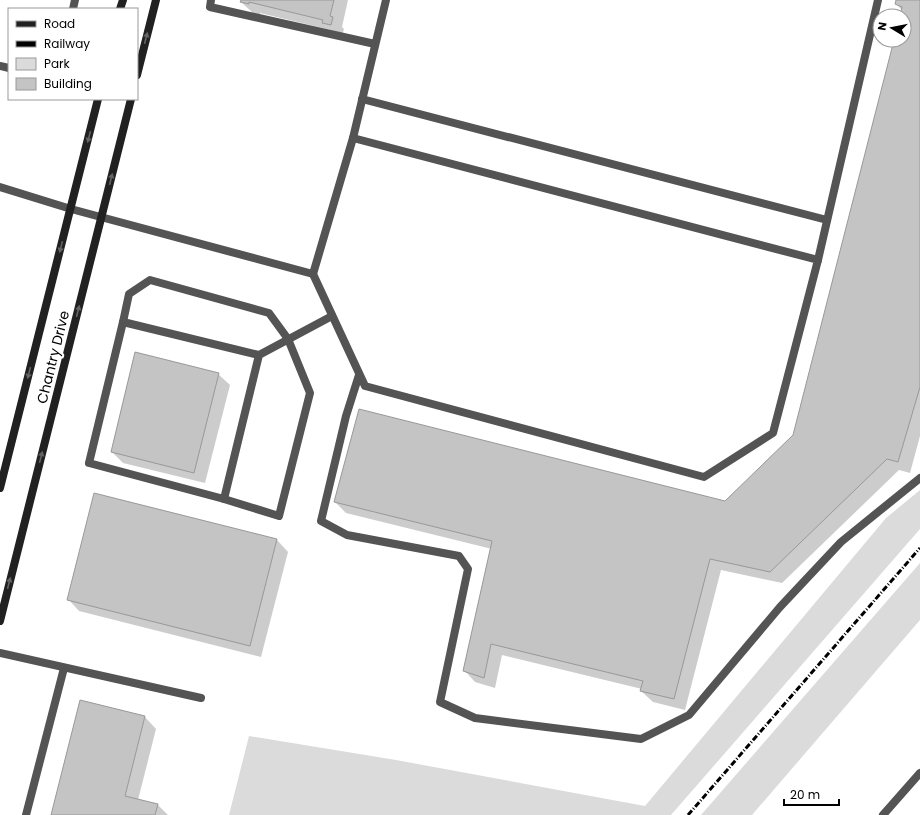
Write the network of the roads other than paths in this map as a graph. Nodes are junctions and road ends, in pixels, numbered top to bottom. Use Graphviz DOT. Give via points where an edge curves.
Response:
graph roads {
  1 [pos="156,0"];
  2 [pos="211,0"];
  3 [pos="386,0"];
  4 [pos="878,0"];
  5 [pos="375,44"];
  6 [pos="138,71"];
  7 [pos="362,99"];
  8 [pos="98,100"];
  9 [pos="131,100"];
  10 [pos="353,138"];
  11 [pos="0,187"];
  12 [pos="71,209"];
  13 [pos="102,217"];
  14 [pos="827,220"];
  15 [pos="818,260"];
  16 [pos="313,274"];
  17 [pos="332,316"];
  18 [pos="123,322"];
  19 [pos="288,339"];
  20 [pos="259,354"];
  21 [pos="359,375"];
  22 [pos="920,478"];
  23 [pos="0,488"];
  24 [pos="224,499"];
  25 [pos="0,621"];
  26 [pos="0,653"];
  27 [pos="64,668"];
  28 [pos="201,698"];
  29 [pos="920,772"];
  30 [pos="26,815"];
  31 [pos="883,815"];
  6 -- 1 [label="street, one-way"];
  2 -- 5 [label="street" via="210,7"];
  3 -- 5 [label="street"];
  4 -- 14 [label="street"];
  5 -- 7 [label="street"];
  7 -- 10 [label="street"];
  7 -- 14 [label="street"];
  8 -- 12 [label="street, Chantry Drive, one-way"];
  13 -- 9 [label="street, Chantry Drive, one-way"];
  10 -- 15 [label="street"];
  10 -- 16 [label="street"];
  11 -- 12 [label="street"];
  12 -- 13 [label="street"];
  12 -- 23 [label="street, Chantry Drive, one-way"];
  13 -- 16 [label="street"];
  25 -- 13 [label="street, Chantry Drive, one-way"];
  14 -- 15 [label="street"];
  15 -- 21 [label="street" via="773,433 704,477 365,386"];
  16 -- 17 [label="street"];
  17 -- 19 [label="street"];
  17 -- 21 [label="street"];
  18 -- 19 [label="street" via="129,294 150,280 269,314"];
  18 -- 20 [label="street"];
  18 -- 24 [label="street" via="89,463"];
  19 -- 20 [label="street"];
  19 -- 24 [label="street" via="310,393 279,516"];
  20 -- 24 [label="street"];
  21 -- 22 [label="street" via="346,416 321,521 347,535 459,556 468,569 440,702 475,718 641,739 689,715 780,607 841,542"];
  26 -- 27 [label="street"];
  27 -- 28 [label="street"];
  27 -- 30 [label="street"];
  29 -- 31 [label="street"];
}
